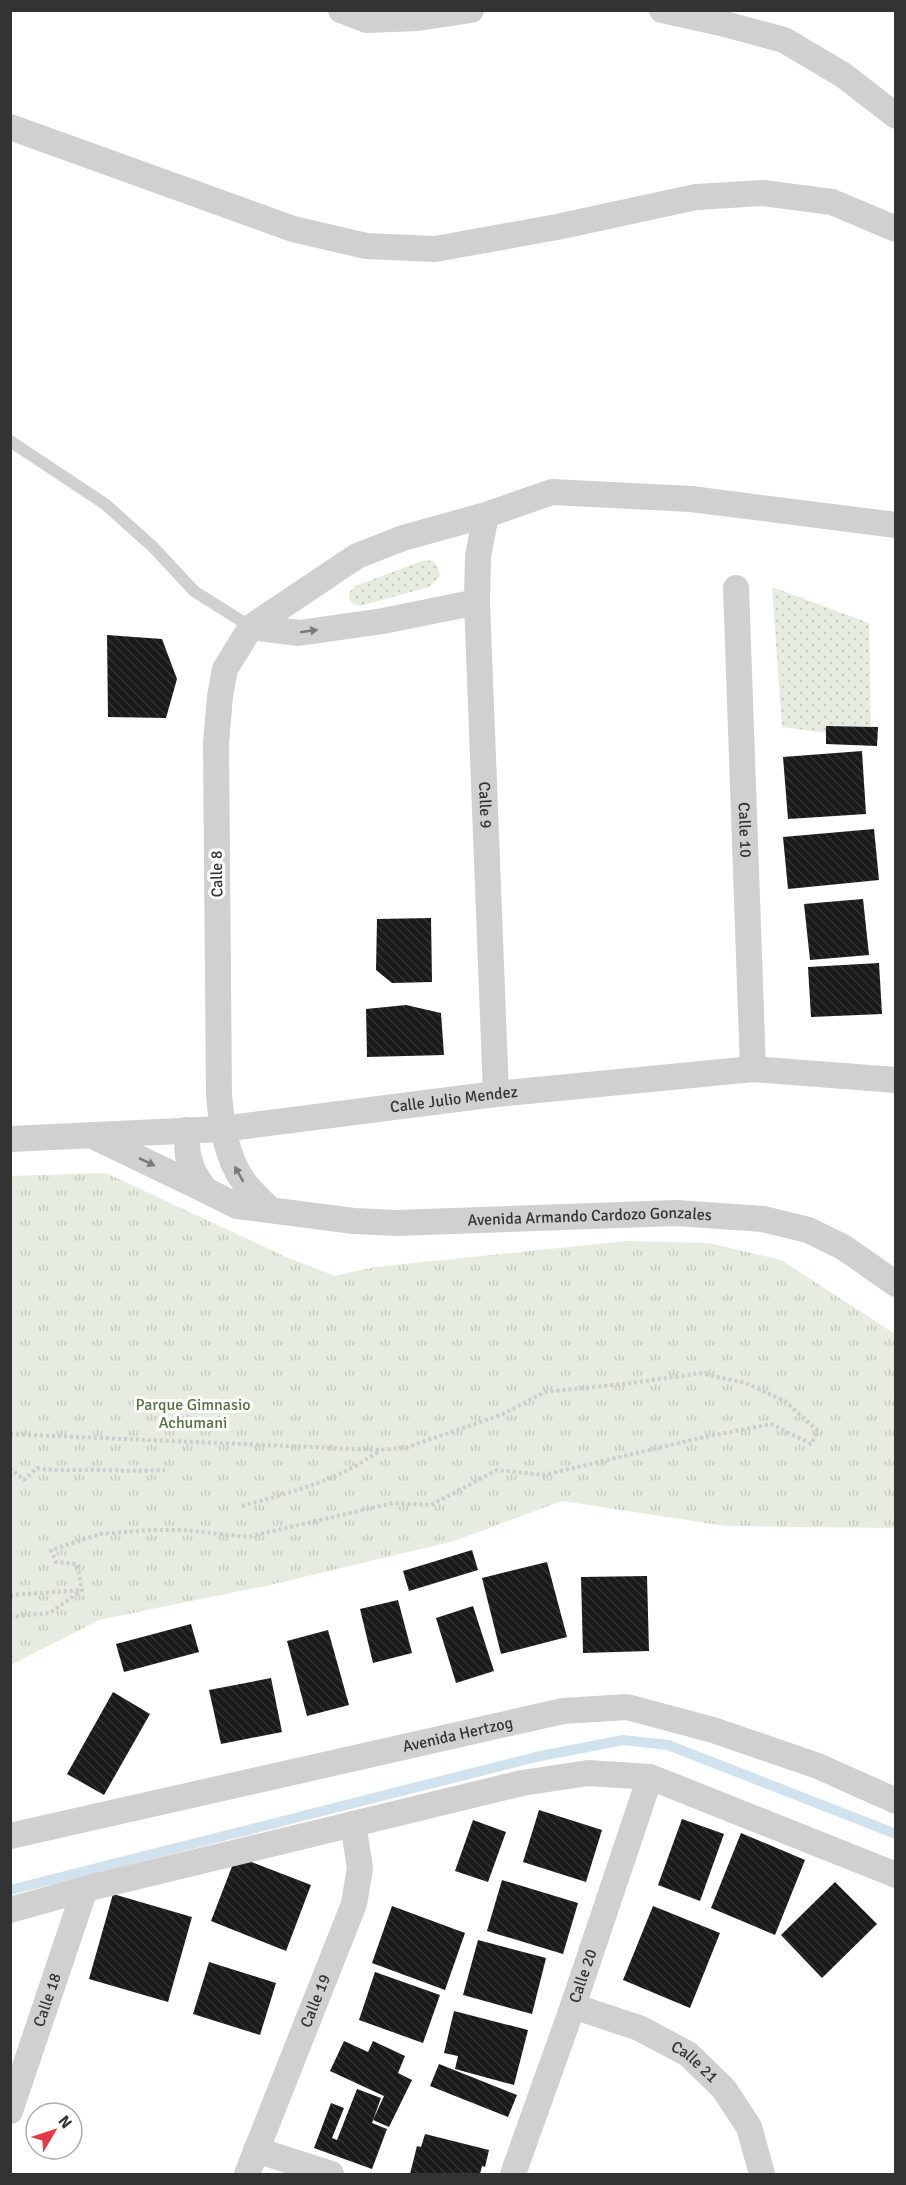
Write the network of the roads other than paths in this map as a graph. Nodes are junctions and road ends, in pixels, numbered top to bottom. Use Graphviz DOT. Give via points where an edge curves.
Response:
graph roads {
  1 [pos="341,10"];
  2 [pos="471,10"];
  3 [pos="662,10"];
  4 [pos="896,116"];
  5 [pos="10,127"];
  6 [pos="896,230"];
  7 [pos="10,441"];
  8 [pos="486,515"];
  9 [pos="896,525"];
  10 [pos="736,588"];
  11 [pos="477,602"];
  12 [pos="251,627"];
  13 [pos="753,1069"];
  14 [pos="896,1080"];
  15 [pos="496,1094"];
  16 [pos="222,1129"];
  17 [pos="186,1130"];
  18 [pos="94,1137"];
  19 [pos="10,1139"];
  20 [pos="205,1190"];
  21 [pos="270,1210"];
  22 [pos="896,1284"];
  23 [pos="650,1777"];
  24 [pos="896,1801"];
  25 [pos="353,1824"];
  26 [pos="10,1836"];
  27 [pos="891,1877"];
  28 [pos="85,1889"];
  29 [pos="10,1910"];
  30 [pos="573,2007"];
  31 [pos="10,2111"];
  32 [pos="256,2150"];
  33 [pos="247,2175"];
  34 [pos="331,2175"];
  35 [pos="513,2175"];
  36 [pos="762,2175"];
  1 -- 2 [label="street" via="367,20"];
  3 -- 4 [label="street" via="784,40 843,75"];
  5 -- 6 [label="street" via="293,228 366,246 435,249 696,197 764,193 832,202"];
  7 -- 12 [label="lane" via="105,504 194,591"];
  8 -- 9 [label="street" via="552,492 691,500"];
  8 -- 11 [label="street, Calle 9" via="478,556"];
  8 -- 12 [label="street" via="402,538 357,556"];
  10 -- 13 [label="street, Calle 10"];
  12 -- 11 [label="street, one-way" via="299,633"];
  11 -- 15 [label="street, Calle 9"];
  12 -- 16 [label="street, Calle 8" via="225,669 216,743"];
  13 -- 14 [label="street, Calle Julio Mendez"];
  13 -- 15 [label="street, Calle Julio Mendez"];
  15 -- 16 [label="street, Calle Julio Mendez"];
  16 -- 17 [label="street, Calle Julio Mendez"];
  21 -- 16 [label="street, one-way" via="244,1183"];
  17 -- 18 [label="street, Calle Julio Mendez"];
  17 -- 20 [label="street" via="188,1156"];
  18 -- 19 [label="street, Calle Julio Mendez"];
  18 -- 20 [label="street, Avenida Armando Cardozo Gonzales, one-way"];
  20 -- 21 [label="street, Avenida Armando Cardozo Gonzales" via="237,1206"];
  21 -- 22 [label="street, Avenida Armando Cardozo Gonzales" via="397,1223 676,1213 763,1219 808,1230 843,1247"];
  23 -- 25 [label="street" via="588,1773"];
  23 -- 27 [label="street"];
  23 -- 30 [label="street, Calle 20"];
  24 -- 26 [label="street, Avenida Hertzog" via="818,1766 713,1730 627,1707 563,1711"];
  25 -- 28 [label="street"];
  25 -- 32 [label="street, Calle 19" via="360,1868 354,1904"];
  28 -- 29 [label="street"];
  28 -- 31 [label="street, Calle 18"];
  30 -- 35 [label="street, Calle 20"];
  30 -- 36 [label="street, Calle 21" via="639,2028 688,2054 724,2090 749,2127"];
  32 -- 33 [label="street, Calle 19"];
  32 -- 34 [label="street"];
}
